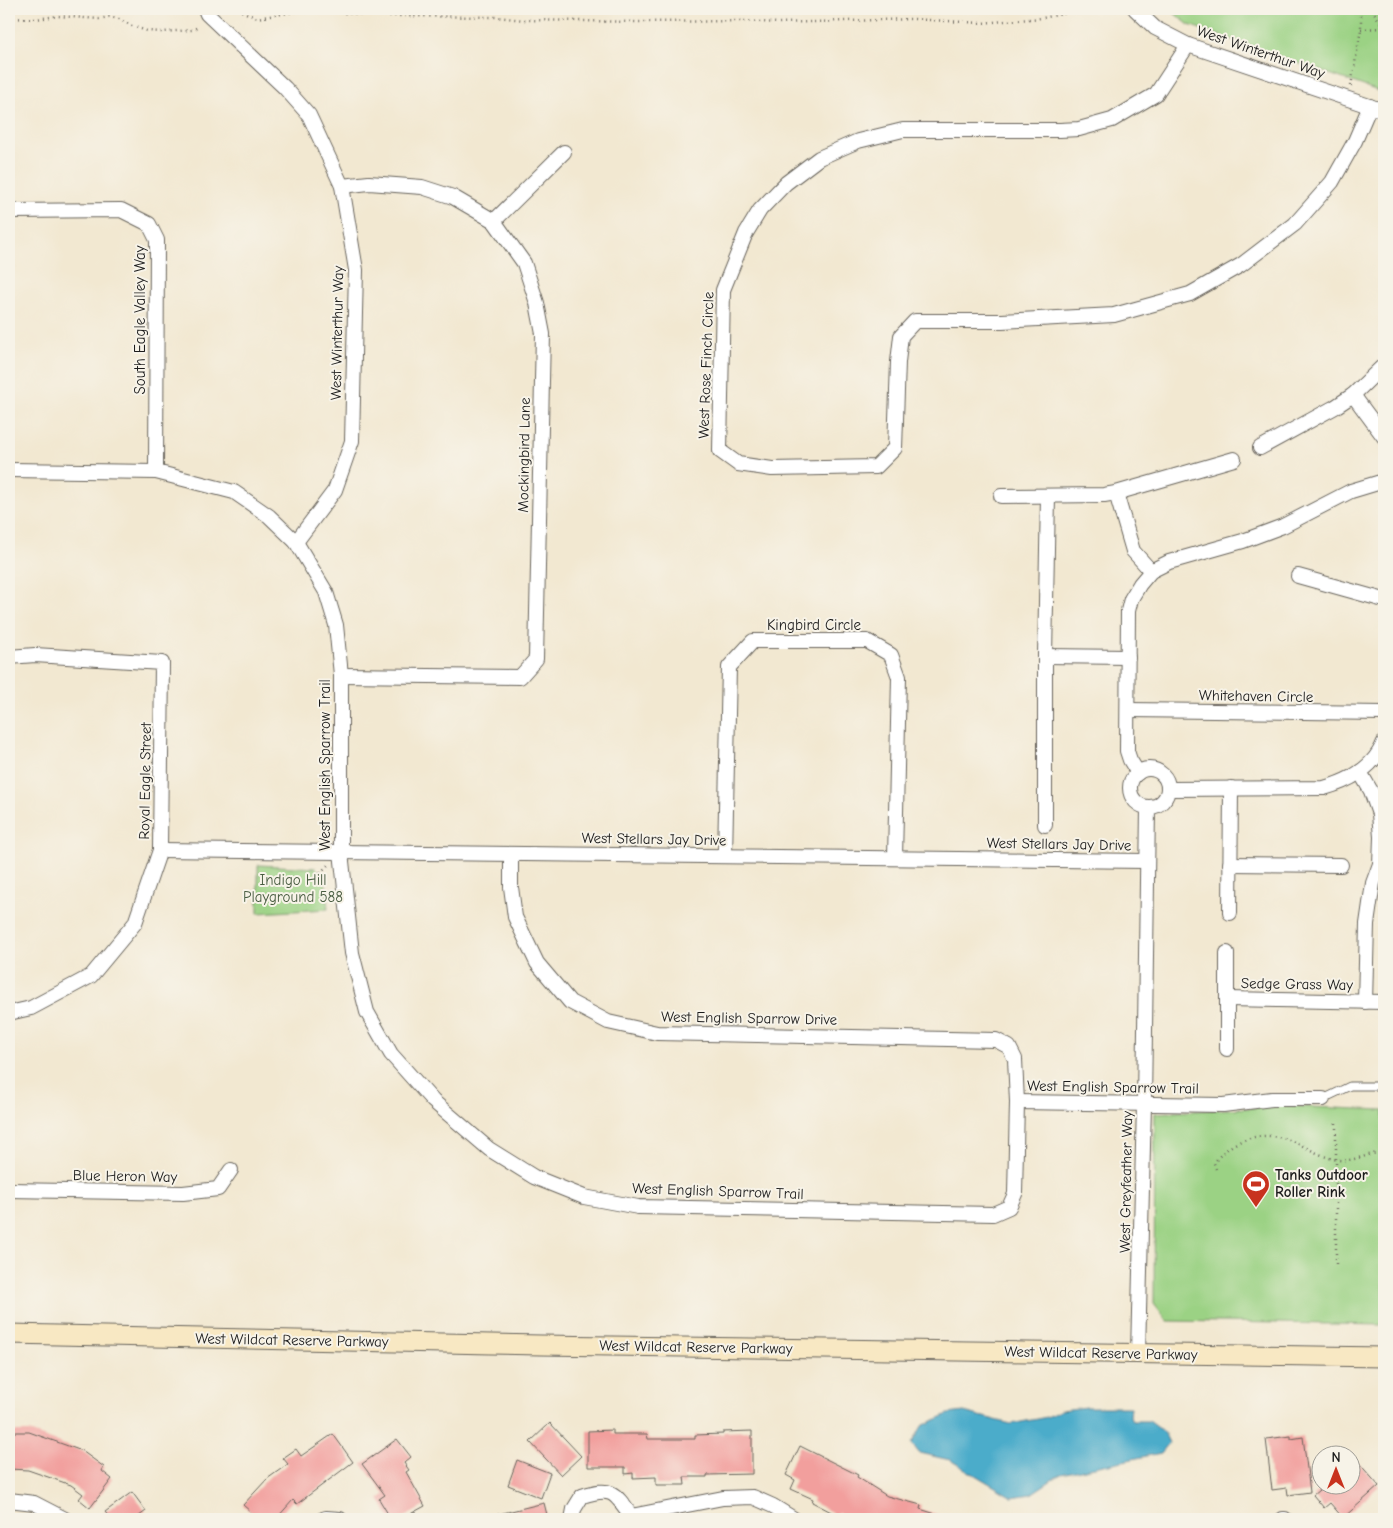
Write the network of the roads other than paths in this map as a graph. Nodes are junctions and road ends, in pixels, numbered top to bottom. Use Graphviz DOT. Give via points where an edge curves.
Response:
graph roads {
  1 [pos="205,9"];
  2 [pos="1135,9"];
  3 [pos="1188,45"];
  4 [pos="1370,106"];
  5 [pos="1384,111"];
  6 [pos="564,152"];
  7 [pos="342,186"];
  8 [pos="9,211"];
  9 [pos="494,221"];
  10 [pos="1384,365"];
  11 [pos="1353,395"];
  12 [pos="1384,436"];
  13 [pos="1260,448"];
  14 [pos="1234,459"];
  15 [pos="9,470"];
  16 [pos="156,472"];
  17 [pos="1384,481"];
  18 [pos="1116,493"];
  19 [pos="1001,496"];
  20 [pos="1048,496"];
  21 [pos="296,542"];
  22 [pos="1151,571"];
  23 [pos="1298,576"];
  24 [pos="1384,600"];
  25 [pos="1045,656"];
  26 [pos="9,657"];
  27 [pos="1128,657"];
  28 [pos="342,675"];
  29 [pos="1128,710"];
  30 [pos="1384,713"];
  31 [pos="1384,742"];
  32 [pos="1360,772"];
  33 [pos="1138,773"];
  34 [pos="1231,788"];
  35 [pos="1168,789"];
  36 [pos="1148,807"];
  37 [pos="1045,825"];
  38 [pos="160,850"];
  39 [pos="342,852"];
  40 [pos="511,854"];
  41 [pos="725,856"];
  42 [pos="895,858"];
  43 [pos="1382,859"];
  44 [pos="1147,861"];
  45 [pos="1230,864"];
  46 [pos="1341,864"];
  47 [pos="1230,913"];
  48 [pos="1227,953"];
  49 [pos="1227,999"];
  50 [pos="1365,1002"];
  51 [pos="1384,1002"];
  52 [pos="9,1014"];
  53 [pos="1227,1049"];
  54 [pos="1384,1086"];
  55 [pos="1323,1099"];
  56 [pos="1017,1102"];
  57 [pos="1144,1104"];
  58 [pos="231,1170"];
  59 [pos="9,1190"];
  60 [pos="9,1334"];
  61 [pos="1138,1354"];
  62 [pos="1384,1357"];
  63 [pos="9,1500"];
  64 [pos="631,1518"];
  65 [pos="65,1519"];
  66 [pos="324,1519"];
  67 [pos="340,1519"];
  68 [pos="572,1519"];
  69 [pos="794,1519"];
  1 -- 7 [label="street, West Winterthur Way" via="309,115"];
  2 -- 3 [label="street, West Winterthur Way" via="1156,28"];
  3 -- 4 [label="street, West Winterthur Way"];
  3 -- 4 [label="street, West Rose Finch Circle" via="1156,94 1112,120 1079,129 1060,130 903,130 858,141 819,158 786,183 760,210 746,233 723,290 720,451 738,464 772,468 876,467 895,448 901,336 915,321 1002,321 1114,315 1190,294 1240,265 1295,224 1332,182"];
  4 -- 5 [label="street, West Winterthur Way"];
  6 -- 9 [label="street"];
  7 -- 9 [label="street, Mockingbird Lane" via="369,183 422,187 453,197"];
  7 -- 21 [label="street, West Winterthur Way" via="356,270 352,441 335,490"];
  8 -- 16 [label="street, South Eagle Valley Way" via="121,210 149,224 157,240"];
  9 -- 28 [label="street, Mockingbird Lane" via="524,263 543,334 536,659 520,677"];
  10 -- 11 [label="street"];
  11 -- 12 [label="street"];
  11 -- 13 [label="street"];
  14 -- 18 [label="street"];
  15 -- 16 [label="street, West English Sparrow Trail"];
  16 -- 21 [label="street, West English Sparrow Trail" via="234,492 269,516"];
  17 -- 22 [label="street" via="1351,491 1283,526 1169,562"];
  18 -- 20 [label="street"];
  18 -- 22 [label="street" via="1133,551"];
  19 -- 20 [label="street"];
  20 -- 25 [label="street"];
  21 -- 28 [label="street, West English Sparrow Trail" via="326,592 336,625"];
  22 -- 27 [label="street" via="1131,599"];
  23 -- 24 [label="street"];
  25 -- 27 [label="street"];
  25 -- 37 [label="street"];
  26 -- 38 [label="street, Royal Eagle Street" via="162,663"];
  27 -- 29 [label="street"];
  28 -- 39 [label="street, West English Sparrow Trail"];
  29 -- 30 [label="street, Whitehaven Circle"];
  29 -- 33 [label="street" via="1127,751"];
  31 -- 32 [label="street" via="1373,761"];
  32 -- 34 [label="street" via="1324,788"];
  32 -- 43 [label="street, Sedge Grass Way" via="1379,814"];
  33 -- 35 [label="street" via="1154,770 1163,775"];
  33 -- 36 [label="street" via="1130,787 1132,796 1139,804"];
  34 -- 35 [label="street"];
  34 -- 45 [label="street"];
  35 -- 36 [label="street" via="1164,801"];
  36 -- 44 [label="street"];
  38 -- 39 [label="street, West Stellars Jay Drive"];
  38 -- 52 [label="street, Royal Eagle Street" via="134,923 91,976 31,1008"];
  39 -- 40 [label="street, West Stellars Jay Drive"];
  39 -- 56 [label="street, West English Sparrow Trail" via="352,953 367,1012 391,1054 433,1102 489,1149 534,1177 584,1197 638,1207 993,1214 1009,1207 1016,1194"];
  40 -- 41 [label="street, West Stellars Jay Drive"];
  40 -- 56 [label="street, West English Sparrow Drive" via="515,917 536,962 570,1002 608,1022 657,1033 996,1040 1009,1047 1016,1059"];
  41 -- 42 [label="street, West Stellars Jay Drive"];
  41 -- 42 [label="street, Kingbird Circle" via="729,667 753,641 867,641 891,655 899,677"];
  42 -- 44 [label="street, West Stellars Jay Drive"];
  43 -- 50 [label="street, Sedge Grass Way" via="1373,883 1367,924"];
  44 -- 57 [label="street, West Greyfeather Way"];
  45 -- 46 [label="street"];
  45 -- 47 [label="street"];
  48 -- 49 [label="street, Sedge Grass Way"];
  49 -- 50 [label="street, Sedge Grass Way"];
  49 -- 53 [label="street, Sedge Grass Way"];
  50 -- 51 [label="street, Sedge Grass Way"];
  54 -- 55 [label="lane" via="1350,1086"];
  55 -- 57 [label="street, West English Sparrow Trail" via="1272,1099 1223,1105"];
  56 -- 57 [label="street, West English Sparrow Trail"];
  57 -- 61 [label="street, West Greyfeather Way"];
  58 -- 59 [label="street, Blue Heron Way" via="218,1189 183,1193"];
  60 -- 61 [label="main road, West Wildcat Reserve Parkway"];
  61 -- 62 [label="main road, West Wildcat Reserve Parkway"];
  63 -- 65 [label="street" via="34,1503"];
  64 -- 68 [label="street" via="621,1501 609,1491 598,1491 582,1496"];
  64 -- 69 [label="street" via="723,1498 752,1497"];
  66 -- 67 [label="street"];
}
